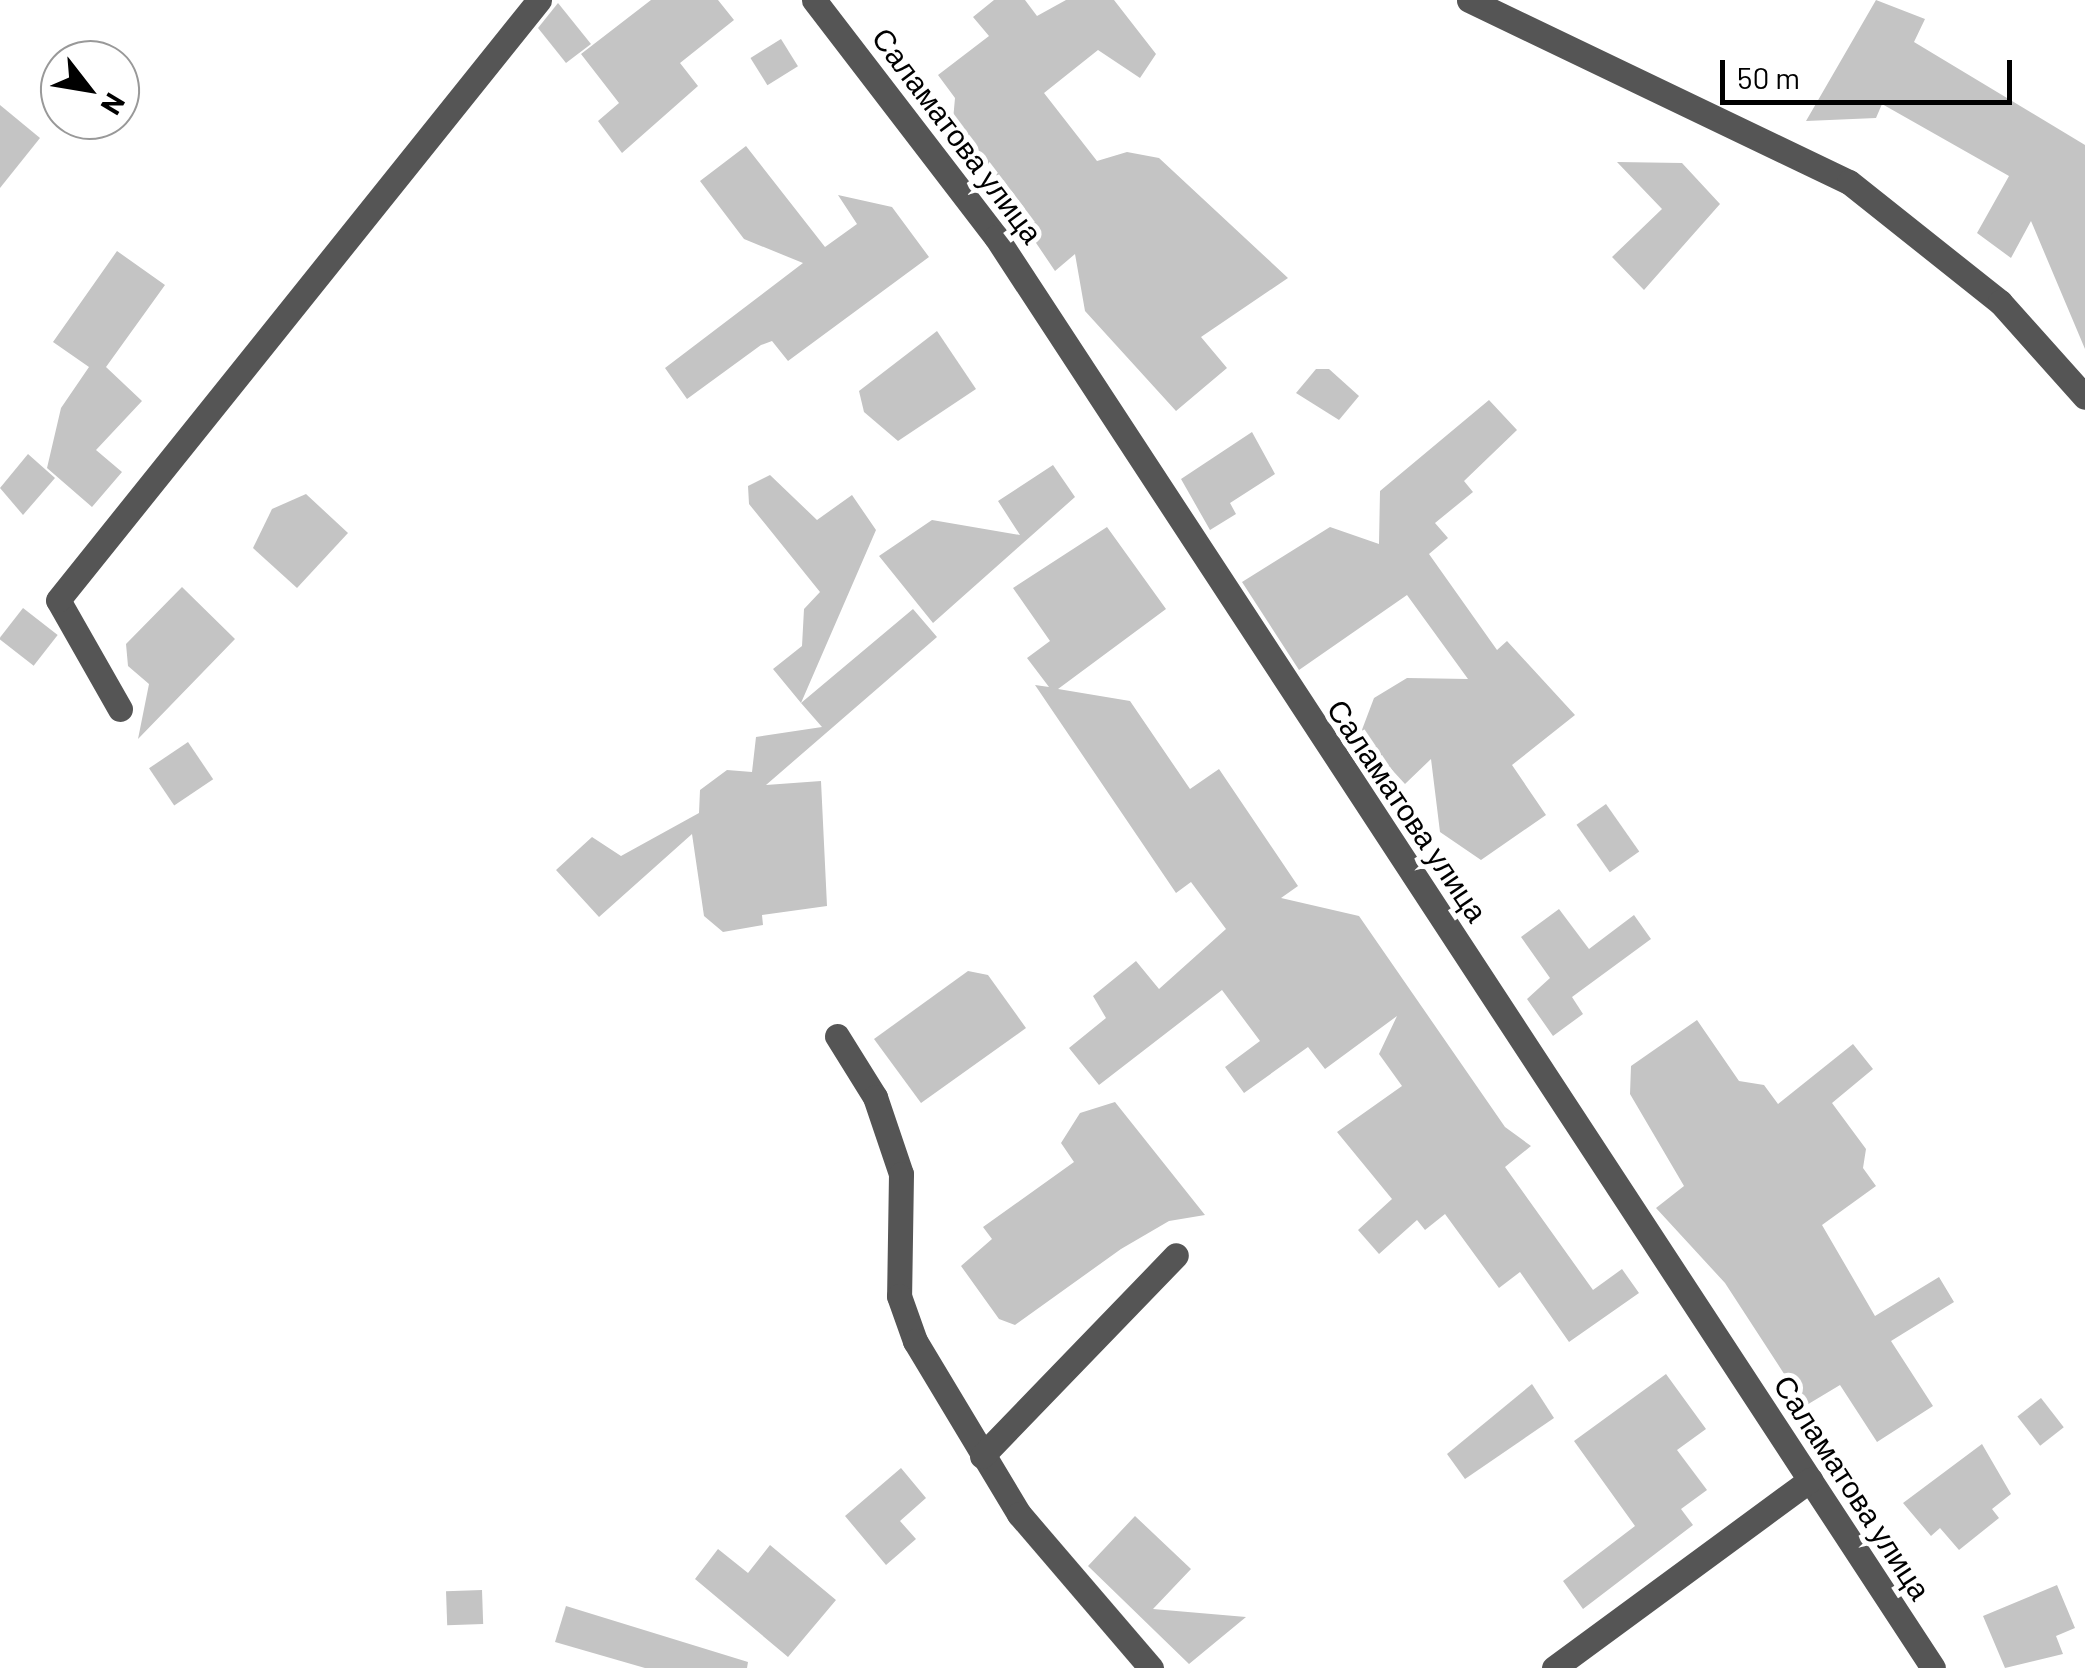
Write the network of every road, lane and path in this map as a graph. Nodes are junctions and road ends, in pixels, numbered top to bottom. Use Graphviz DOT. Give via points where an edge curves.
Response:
graph roads {
  1 [pos="539,0"];
  2 [pos="814,0"];
  3 [pos="1469,0"];
  4 [pos="2085,396"];
  5 [pos="120,709"];
  6 [pos="837,1036"];
  7 [pos="1176,1256"];
  8 [pos="982,1456"];
  9 [pos="1810,1480"];
  10 [pos="1150,1668"];
  11 [pos="1554,1668"];
  12 [pos="1932,1668"];
  1 -- 5 [label="street" via="58,600"];
  2 -- 9 [label="street, Саламатова улица" via="1006,252"];
  3 -- 4 [label="street" via="1849,182 2000,302"];
  6 -- 8 [label="street" via="875,1097 902,1174 899,1296"];
  7 -- 8 [label="street"];
  8 -- 10 [label="street" via="1019,1514"];
  9 -- 11 [label="street"];
  9 -- 12 [label="street, Саламатова улица"];
}
